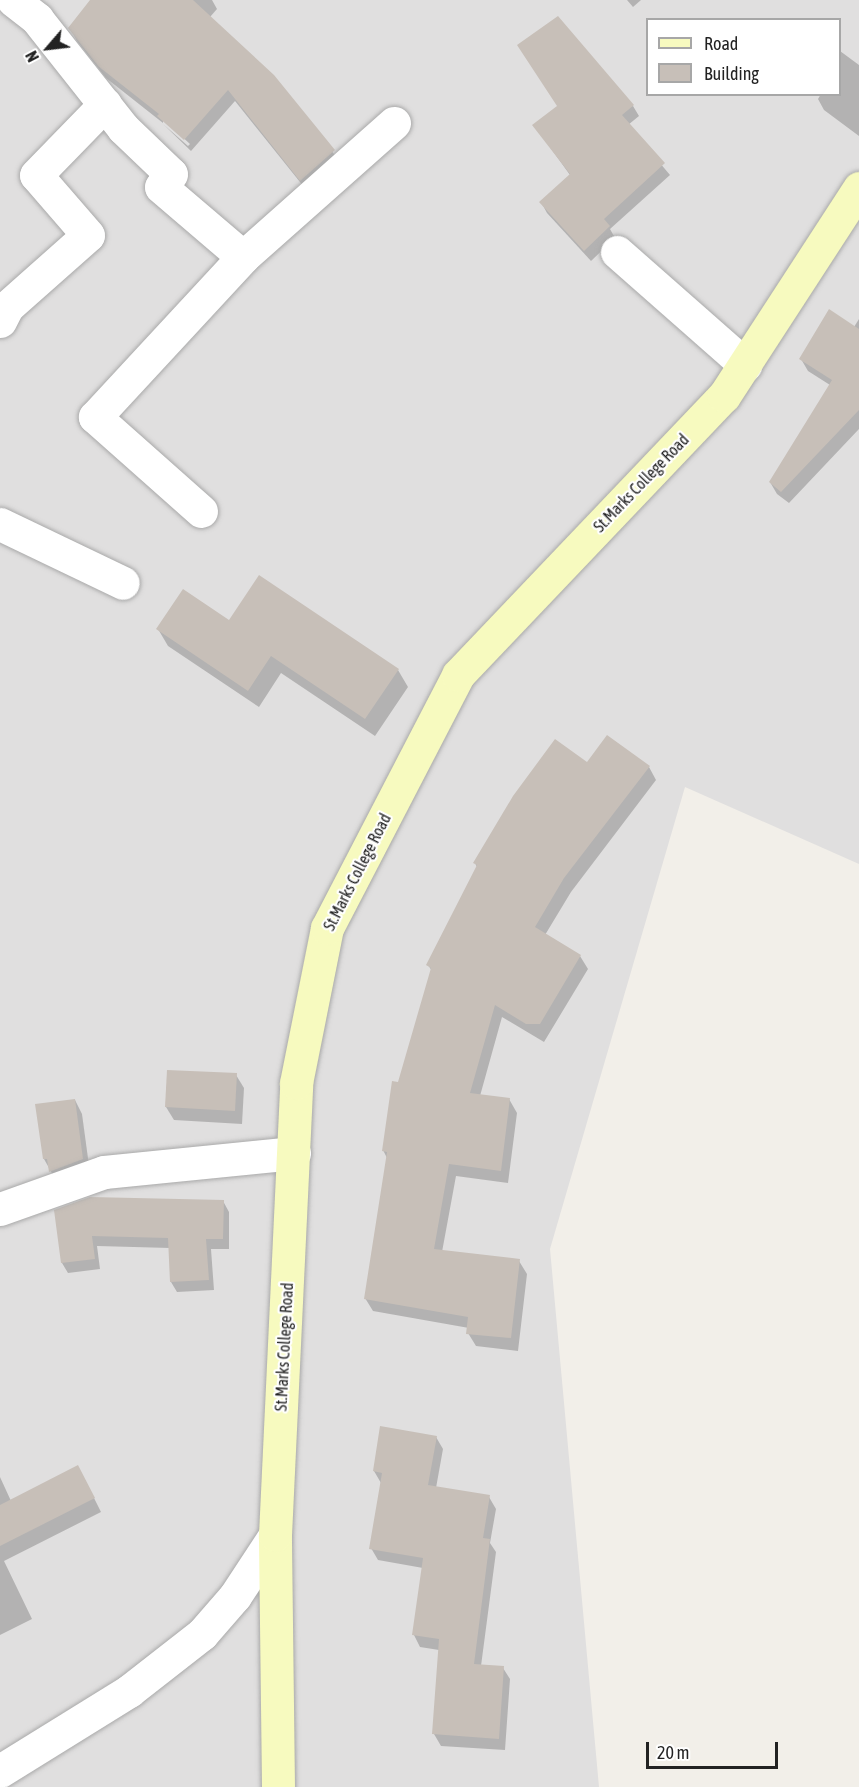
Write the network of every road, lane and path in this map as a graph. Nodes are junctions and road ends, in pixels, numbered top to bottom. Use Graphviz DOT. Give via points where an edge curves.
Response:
graph roads {
  1 [pos="13,0"];
  2 [pos="105,104"];
  3 [pos="394,123"];
  4 [pos="859,188"];
  5 [pos="617,252"];
  6 [pos="243,257"];
  7 [pos="0,321"];
  8 [pos="745,365"];
  9 [pos="201,511"];
  10 [pos="0,524"];
  11 [pos="123,583"];
  12 [pos="294,1153"];
  13 [pos="0,1209"];
  14 [pos="275,1535"];
  15 [pos="0,1771"];
  16 [pos="278,1787"];
  1 -- 2 [label="street" via="37,19"];
  2 -- 6 [label="street" via="123,128 171,174 161,187"];
  2 -- 7 [label="street" via="36,175 88,235 7,307"];
  3 -- 6 [label="street"];
  4 -- 8 [label="main road, St.Marks College Road"];
  5 -- 8 [label="street"];
  6 -- 9 [label="street" via="95,417"];
  8 -- 12 [label="main road, St.Marks College Road" via="724,396 458,675 327,928 296,1083"];
  10 -- 11 [label="street"];
  12 -- 13 [label="street" via="104,1172"];
  12 -- 14 [label="main road, St.Marks College Road"];
  14 -- 15 [label="street" via="235,1596 202,1634 129,1690"];
  14 -- 16 [label="main road, St.Marks College Road"];
}
